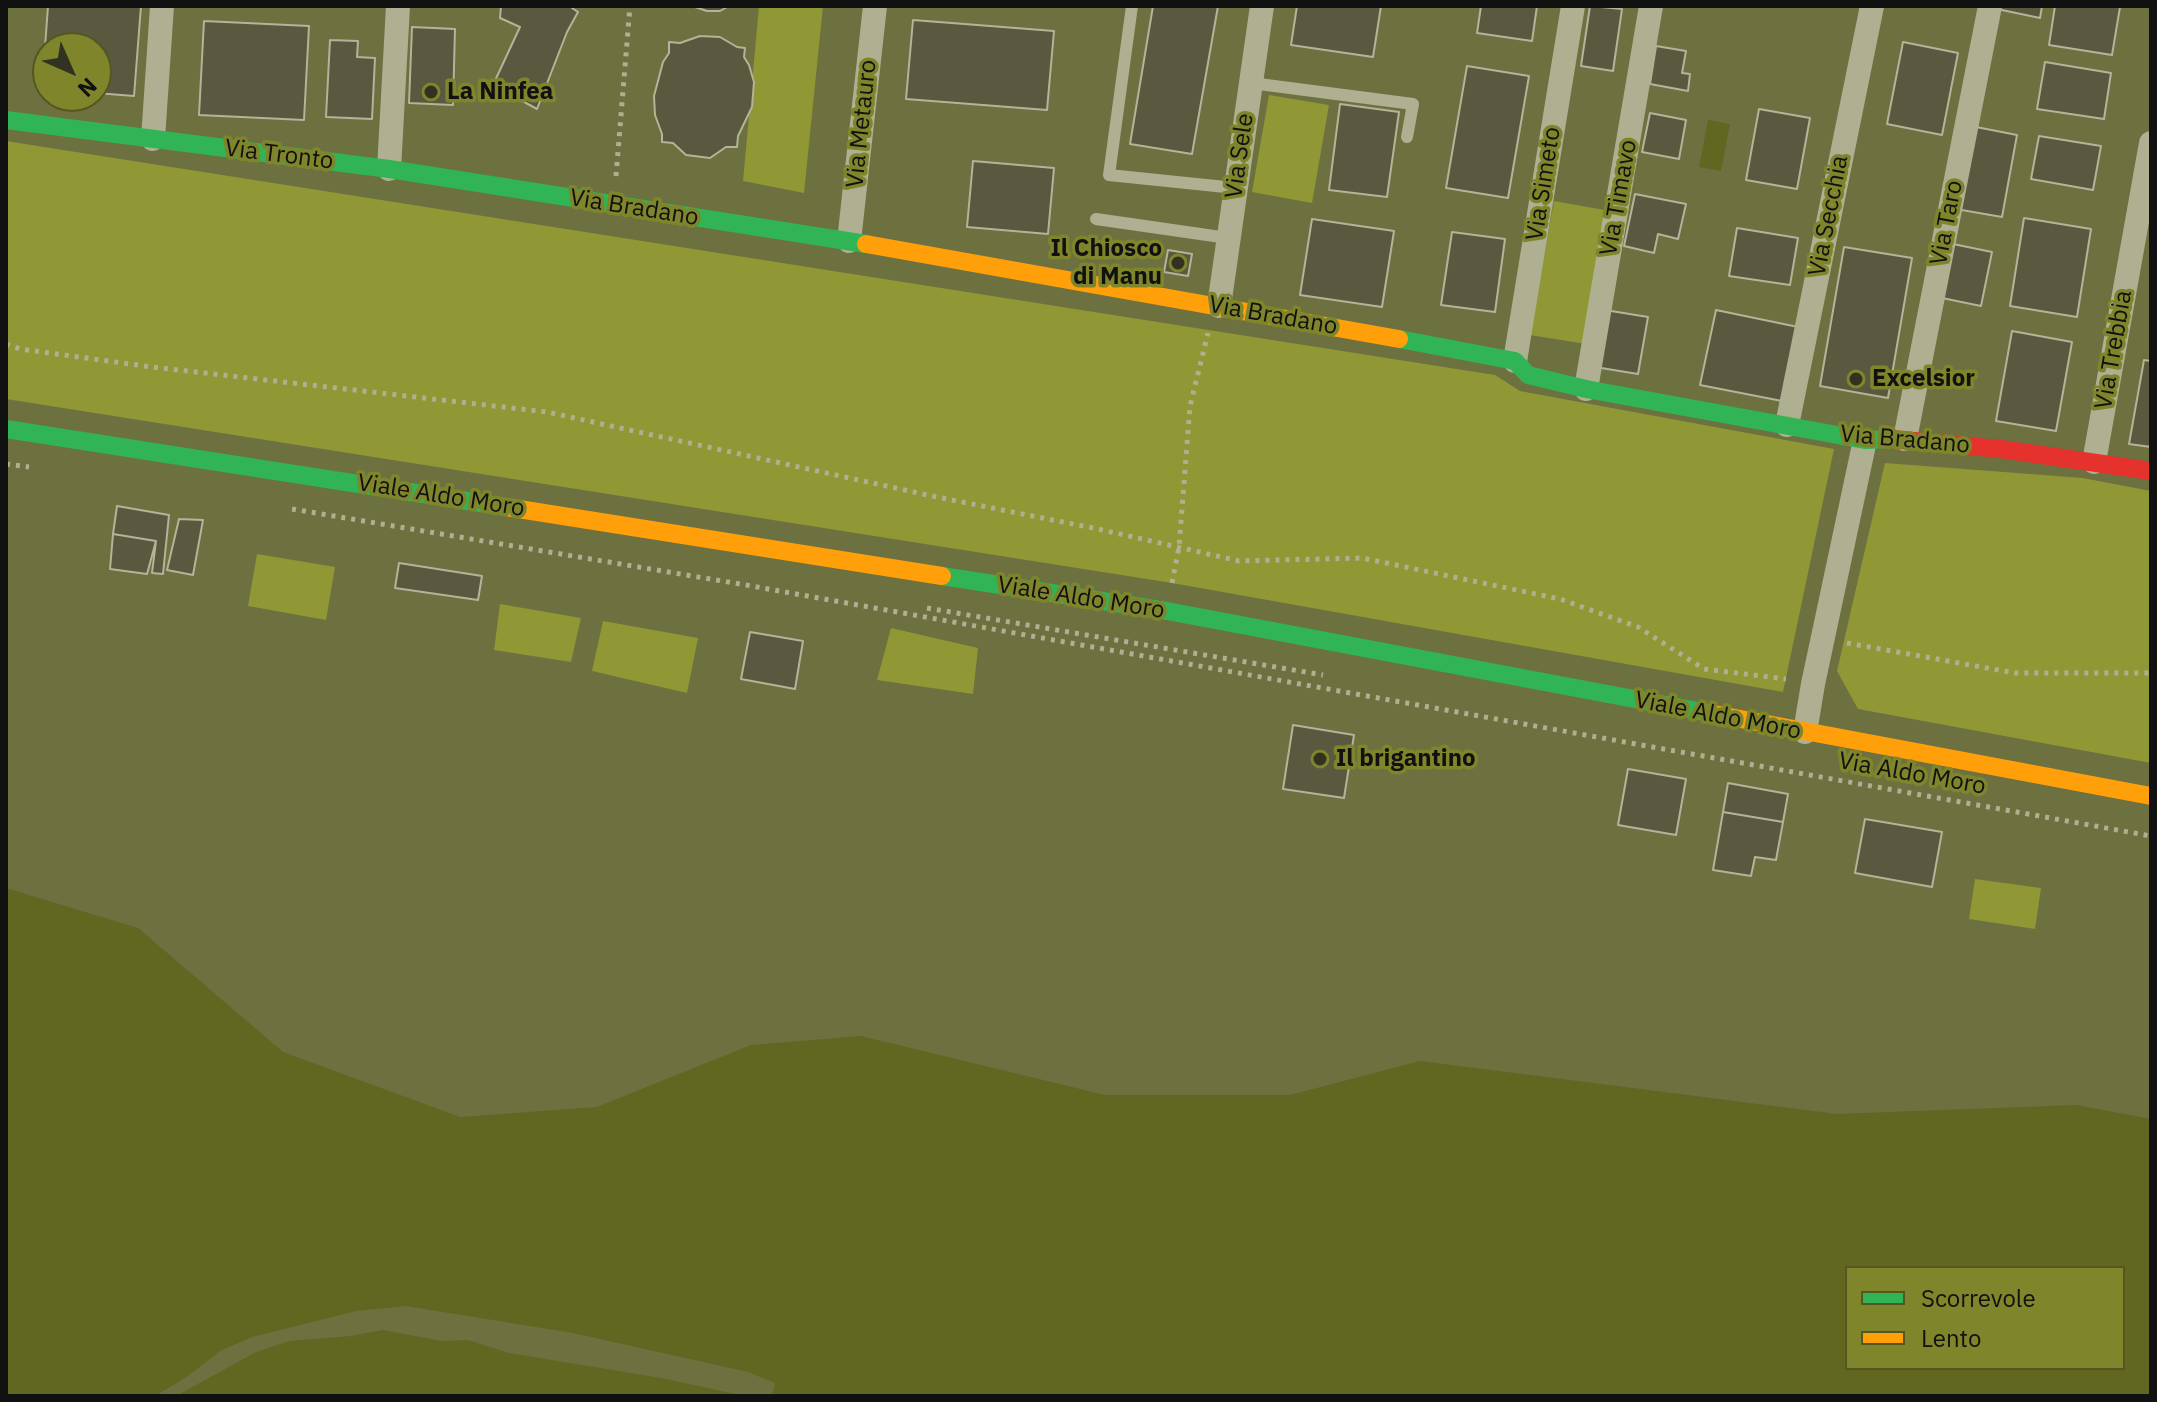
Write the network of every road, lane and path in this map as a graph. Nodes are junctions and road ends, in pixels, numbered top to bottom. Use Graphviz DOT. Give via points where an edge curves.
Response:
graph roads {
  1 [pos="162,6"];
  2 [pos="398,6"];
  3 [pos="630,6"];
  4 [pos="875,6"];
  5 [pos="1132,6"];
  6 [pos="1262,6"];
  7 [pos="1573,6"];
  8 [pos="1651,6"];
  9 [pos="1872,6"];
  10 [pos="1990,6"];
  11 [pos="1251,83"];
  12 [pos="6,120"];
  13 [pos="1407,137"];
  14 [pos="153,139"];
  15 [pos="2151,143"];
  16 [pos="389,169"];
  17 [pos="1235,188"];
  18 [pos="614,205"];
  19 [pos="1096,219"];
  20 [pos="1228,238"];
  21 [pos="849,241"];
  22 [pos="1219,306"];
  23 [pos="6,344"];
  24 [pos="1515,361"];
  25 [pos="1586,389"];
  26 [pos="1787,425"];
  27 [pos="6,429"];
  28 [pos="1905,439"];
  29 [pos="1865,440"];
  30 [pos="6,456"];
  31 [pos="36,461"];
  32 [pos="2094,462"];
  33 [pos="6,464"];
  34 [pos="37,468"];
  35 [pos="2151,471"];
  36 [pos="281,507"];
  37 [pos="439,526"];
  38 [pos="1179,547"];
  39 [pos="779,583"];
  40 [pos="914,606"];
  41 [pos="1167,611"];
  42 [pos="1839,641"];
  43 [pos="2151,673"];
  44 [pos="1323,675"];
  45 [pos="1786,679"];
  46 [pos="1336,689"];
  47 [pos="1805,732"];
  48 [pos="2151,796"];
  49 [pos="2151,836"];
  1 -- 14 [label="street"];
  2 -- 16 [label="street"];
  3 -- 18 [label="path"];
  4 -- 21 [label="street, Via Metauro"];
  5 -- 17 [label="lane" via="1109,175"];
  6 -- 11 [label="street, Via Sele"];
  7 -- 24 [label="street, Via Simeto"];
  8 -- 25 [label="street, Via Timavo"];
  9 -- 26 [label="street, Via Secchia"];
  10 -- 28 [label="street, Via Taro"];
  11 -- 13 [label="lane" via="1413,104"];
  11 -- 17 [label="street, Via Sele"];
  12 -- 14 [label="street, Via Tronto"];
  14 -- 16 [label="street, Via Tronto"];
  15 -- 32 [label="street, Via Trebbia"];
  16 -- 18 [label="street, Via Bradano"];
  17 -- 20 [label="street, Via Sele"];
  18 -- 21 [label="street, Via Bradano"];
  19 -- 20 [label="lane"];
  20 -- 22 [label="street, Via Sele"];
  21 -- 22 [label="street, Via Bradano"];
  22 -- 24 [label="street, Via Bradano"];
  22 -- 38 [label="path" via="1190,406"];
  23 -- 38 [label="path" via="152,367 547,412"];
  24 -- 25 [label="street, Via Bradano" via="1528,375"];
  25 -- 26 [label="street, Via Bradano"];
  26 -- 29 [label="street, Via Bradano"];
  27 -- 41 [label="street, Viale Aldo Moro"];
  28 -- 29 [label="street, Via Bradano"];
  28 -- 32 [label="street, Via Bradano"];
  29 -- 47 [label="street"];
  30 -- 31 [label="path"];
  32 -- 35 [label="street, Via Bradano"];
  33 -- 34 [label="path"];
  36 -- 46 [label="path, Viale Aldo Moro"];
  37 -- 39 [label="path, Viale Aldo Moro"];
  38 -- 41 [label="path"];
  38 -- 45 [label="path" via="1239,561 1362,558 1560,599 1638,627 1704,669"];
  40 -- 44 [label="path, Viale Aldo Moro"];
  41 -- 47 [label="street, Viale Aldo Moro"];
  42 -- 43 [label="path" via="2015,673"];
  46 -- 49 [label="path, Via Aldo Moro"];
  47 -- 48 [label="street, Viale Aldo Moro"];
}
